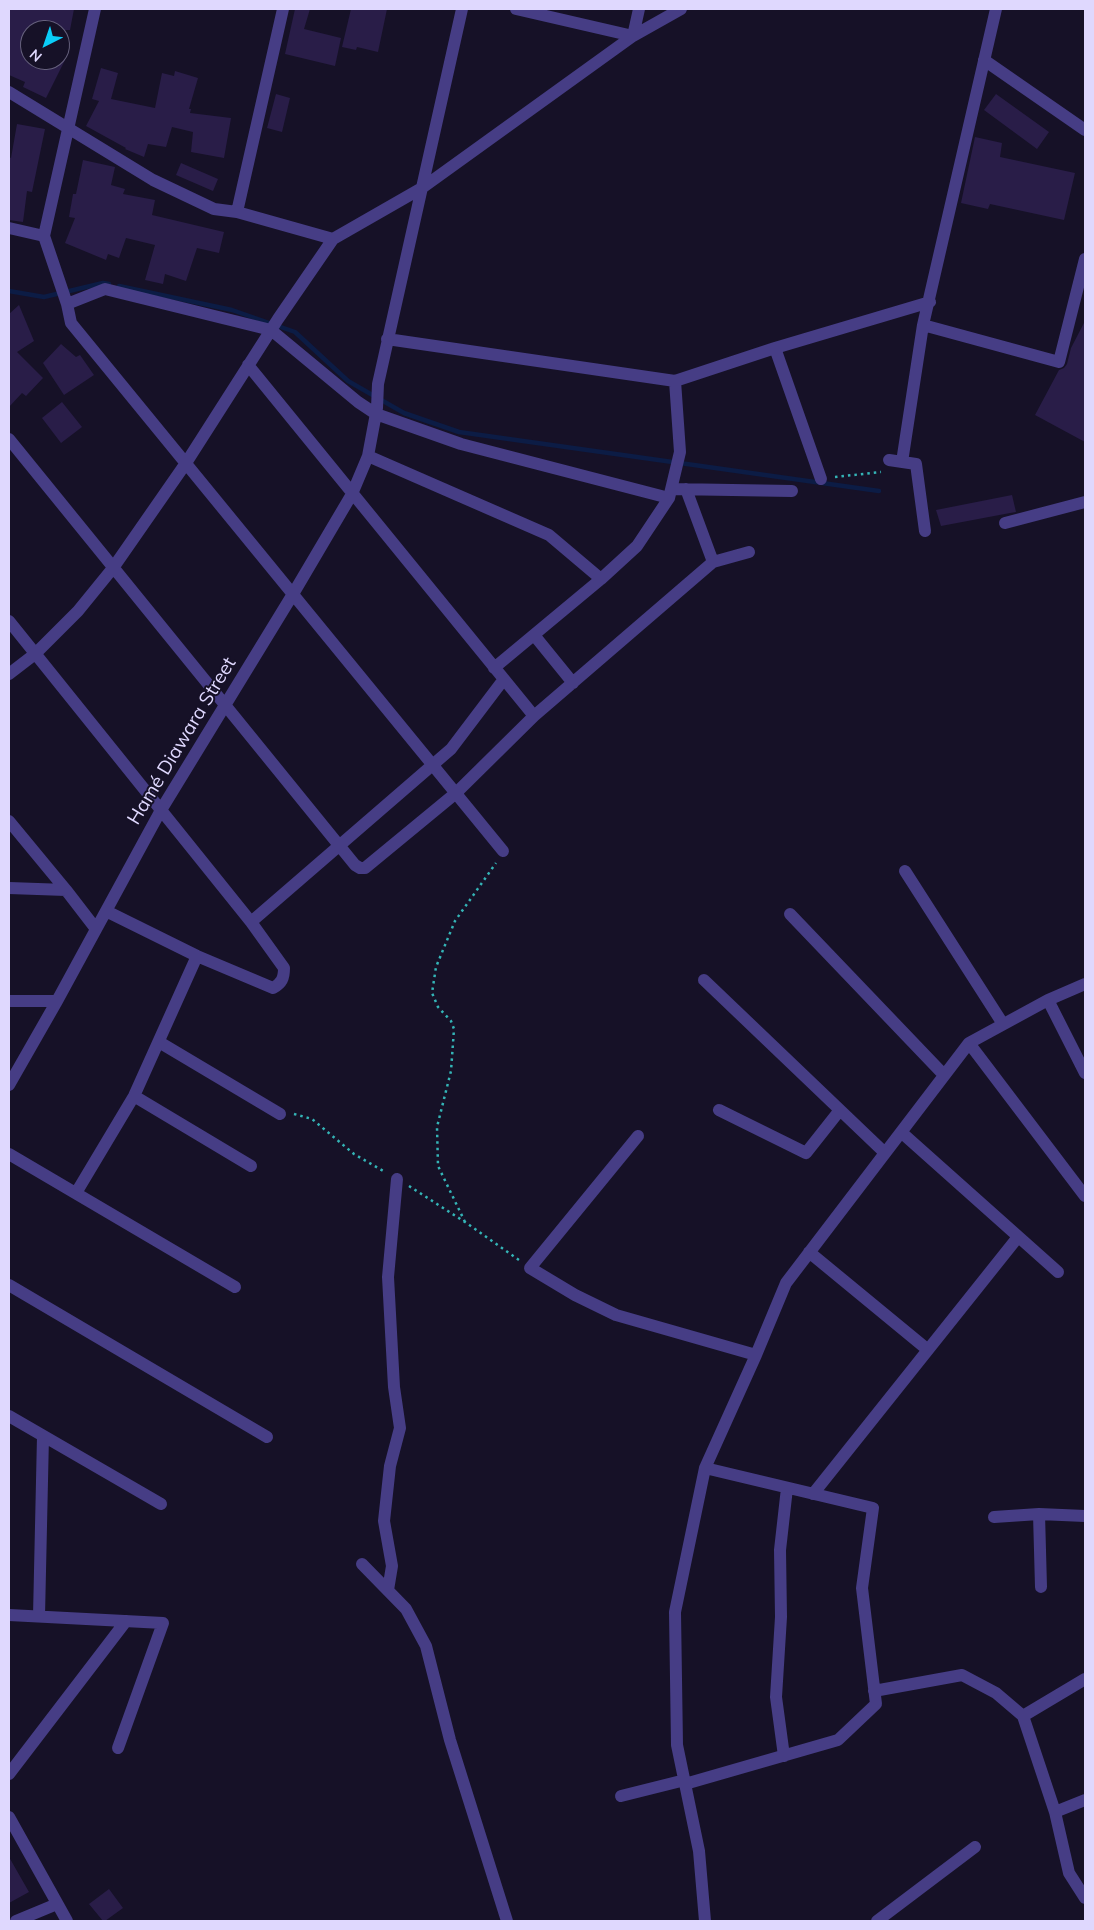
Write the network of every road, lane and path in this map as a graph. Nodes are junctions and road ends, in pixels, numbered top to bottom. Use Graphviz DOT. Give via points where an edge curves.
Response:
graph roads {
  1 [pos="95,9"];
  2 [pos="283,9"];
  3 [pos="462,9"];
  4 [pos="516,9"];
  5 [pos="639,9"];
  6 [pos="681,9"];
  7 [pos="996,9"];
  8 [pos="633,36"];
  9 [pos="984,60"];
  10 [pos="9,92"];
  11 [pos="68,127"];
  12 [pos="1085,130"];
  13 [pos="422,188"];
  14 [pos="237,212"];
  15 [pos="9,228"];
  16 [pos="44,236"];
  17 [pos="333,239"];
  18 [pos="1085,259"];
  19 [pos="66,301"];
  20 [pos="930,302"];
  21 [pos="923,325"];
  22 [pos="271,330"];
  23 [pos="387,340"];
  24 [pos="775,348"];
  25 [pos="248,365"];
  26 [pos="675,381"];
  27 [pos="377,411"];
  28 [pos="9,439"];
  29 [pos="368,456"];
  30 [pos="896,461"];
  31 [pos="186,463"];
  32 [pos="820,479"];
  33 [pos="686,489"];
  34 [pos="792,491"];
  35 [pos="352,494"];
  36 [pos="671,494"];
  37 [pos="1085,502"];
  38 [pos="1005,523"];
  39 [pos="925,530"];
  40 [pos="749,552"];
  41 [pos="713,562"];
  42 [pos="114,568"];
  43 [pos="601,579"];
  44 [pos="293,594"];
  45 [pos="9,621"];
  46 [pos="534,635"];
  47 [pos="35,654"];
  48 [pos="494,668"];
  49 [pos="9,674"];
  50 [pos="504,679"];
  51 [pos="573,683"];
  52 [pos="225,705"];
  53 [pos="534,716"];
  54 [pos="433,766"];
  55 [pos="456,793"];
  56 [pos="161,810"];
  57 [pos="10,824"];
  58 [pos="340,846"];
  59 [pos="503,852"];
  60 [pos="905,872"];
  61 [pos="9,888"];
  62 [pos="66,890"];
  63 [pos="106,911"];
  64 [pos="790,914"];
  65 [pos="251,922"];
  66 [pos="96,928"];
  67 [pos="197,956"];
  68 [pos="704,980"];
  69 [pos="1085,984"];
  70 [pos="57,1000"];
  71 [pos="1048,1000"];
  72 [pos="9,1001"];
  73 [pos="1003,1024"];
  74 [pos="159,1042"];
  75 [pos="969,1043"];
  76 [pos="1084,1068"];
  77 [pos="944,1075"];
  78 [pos="9,1085"];
  79 [pos="134,1096"];
  80 [pos="719,1110"];
  81 [pos="840,1110"];
  82 [pos="280,1114"];
  83 [pos="901,1132"];
  84 [pos="638,1136"];
  85 [pos="885,1152"];
  86 [pos="9,1154"];
  87 [pos="251,1166"];
  88 [pos="397,1179"];
  89 [pos="76,1193"];
  90 [pos="1085,1196"];
  91 [pos="465,1222"];
  92 [pos="1018,1237"];
  93 [pos="809,1252"];
  94 [pos="1058,1272"];
  95 [pos="9,1285"];
  96 [pos="235,1287"];
  97 [pos="928,1350"];
  98 [pos="756,1355"];
  99 [pos="9,1416"];
  100 [pos="43,1436"];
  101 [pos="267,1437"];
  102 [pos="705,1468"];
  103 [pos="788,1488"];
  104 [pos="813,1494"];
  105 [pos="161,1504"];
  106 [pos="1039,1514"];
  107 [pos="1085,1516"];
  108 [pos="994,1517"];
  109 [pos="362,1564"];
  110 [pos="1041,1587"];
  111 [pos="388,1590"];
  112 [pos="9,1615"];
  113 [pos="39,1616"];
  114 [pos="126,1621"];
  115 [pos="1085,1679"];
  116 [pos="874,1691"];
  117 [pos="1023,1716"];
  118 [pos="118,1748"];
  119 [pos="784,1756"];
  120 [pos="9,1774"];
  121 [pos="685,1782"];
  122 [pos="621,1796"];
  123 [pos="1085,1800"];
  124 [pos="1055,1812"];
  125 [pos="9,1817"];
  126 [pos="976,1847"];
  127 [pos="1085,1898"];
  128 [pos="57,1904"];
  129 [pos="16,1921"];
  130 [pos="67,1921"];
  131 [pos="507,1921"];
  132 [pos="705,1921"];
  133 [pos="877,1921"];
  1 -- 11 [label="street"];
  2 -- 14 [label="street"];
  3 -- 13 [label="street, Hamé Diawara Street"];
  4 -- 8 [label="street"];
  5 -- 8 [label="street"];
  6 -- 8 [label="street"];
  7 -- 9 [label="street"];
  8 -- 13 [label="street"];
  9 -- 12 [label="street"];
  9 -- 20 [label="street"];
  10 -- 11 [label="street"];
  11 -- 14 [label="street" via="153,180 214,209"];
  11 -- 16 [label="street"];
  13 -- 17 [label="street"];
  13 -- 23 [label="street, Hamé Diawara Street"];
  14 -- 17 [label="street"];
  15 -- 16 [label="street"];
  16 -- 19 [label="street"];
  17 -- 22 [label="street"];
  18 -- 21 [label="street" via="1059,362"];
  19 -- 22 [label="street" via="104,289"];
  19 -- 31 [label="street" via="71,322"];
  20 -- 21 [label="street"];
  20 -- 24 [label="street"];
  21 -- 30 [label="street"];
  22 -- 25 [label="street"];
  22 -- 27 [label="street" via="358,402"];
  23 -- 26 [label="street"];
  23 -- 27 [label="street, Hamé Diawara Street" via="378,384"];
  24 -- 26 [label="street"];
  24 -- 32 [label="street"];
  25 -- 31 [label="street"];
  25 -- 35 [label="street"];
  26 -- 36 [label="street" via="680,452"];
  27 -- 29 [label="street, Hamé Diawara Street"];
  27 -- 36 [label="street" via="461,444"];
  28 -- 42 [label="street"];
  29 -- 35 [label="street, Hamé Diawara Street"];
  29 -- 43 [label="street" via="549,535"];
  30 -- 32 [label="path" via="886,472"];
  30 -- 39 [label="street" via="916,464"];
  31 -- 42 [label="street"];
  31 -- 44 [label="street"];
  33 -- 34 [label="street"];
  33 -- 36 [label="street"];
  33 -- 41 [label="street"];
  35 -- 44 [label="street, Hamé Diawara Street"];
  35 -- 48 [label="street"];
  36 -- 43 [label="street" via="636,546"];
  37 -- 38 [label="street"];
  40 -- 41 [label="street"];
  41 -- 51 [label="street"];
  42 -- 47 [label="street" via="78,611"];
  42 -- 52 [label="street"];
  43 -- 46 [label="street"];
  44 -- 52 [label="street, Hamé Diawara Street"];
  44 -- 54 [label="street"];
  45 -- 47 [label="street"];
  46 -- 48 [label="street"];
  46 -- 51 [label="street"];
  47 -- 49 [label="street"];
  47 -- 56 [label="street"];
  48 -- 50 [label="street"];
  50 -- 53 [label="street"];
  50 -- 54 [label="street" via="451,749"];
  51 -- 53 [label="street"];
  52 -- 56 [label="street, Hamé Diawara Street"];
  52 -- 58 [label="street"];
  53 -- 55 [label="street"];
  54 -- 55 [label="street"];
  54 -- 58 [label="street"];
  55 -- 58 [label="street" via="365,868 355,864"];
  55 -- 59 [label="street"];
  56 -- 63 [label="street, Hamé Diawara Street"];
  56 -- 65 [label="street"];
  57 -- 62 [label="street"];
  58 -- 65 [label="street"];
  59 -- 91 [label="path" via="455,921 436,967 432,992 438,1006 452,1020 454,1029 451,1071 437,1127 438,1166"];
  60 -- 73 [label="street"];
  61 -- 62 [label="street"];
  62 -- 66 [label="street"];
  63 -- 66 [label="street, Hamé Diawara Street"];
  63 -- 67 [label="street"];
  64 -- 77 [label="street"];
  65 -- 67 [label="street" via="284,968 280,984 273,988"];
  66 -- 70 [label="street, Hamé Diawara Street"];
  67 -- 74 [label="street"];
  68 -- 81 [label="street"];
  69 -- 71 [label="street"];
  70 -- 72 [label="street"];
  70 -- 78 [label="street, Hamé Diawara Street"];
  71 -- 73 [label="street"];
  71 -- 76 [label="street"];
  73 -- 75 [label="street"];
  74 -- 79 [label="street"];
  74 -- 82 [label="street"];
  75 -- 77 [label="street"];
  75 -- 90 [label="street"];
  77 -- 83 [label="street"];
  79 -- 87 [label="street"];
  79 -- 89 [label="street"];
  80 -- 81 [label="street" via="806,1153"];
  81 -- 85 [label="street"];
  83 -- 85 [label="street"];
  83 -- 92 [label="street"];
  84 -- 98 [label="street" via="530,1268 616,1315"];
  85 -- 93 [label="street"];
  86 -- 89 [label="street"];
  88 -- 111 [label="street" via="388,1277 394,1387 400,1428 390,1466 384,1521 392,1566"];
  89 -- 96 [label="street"];
  92 -- 94 [label="street"];
  92 -- 97 [label="street"];
  93 -- 97 [label="street"];
  93 -- 98 [label="street" via="786,1283"];
  95 -- 101 [label="street"];
  97 -- 104 [label="street"];
  98 -- 102 [label="street"];
  99 -- 100 [label="street"];
  100 -- 105 [label="street"];
  100 -- 113 [label="street"];
  102 -- 103 [label="street"];
  102 -- 121 [label="street" via="674,1612 677,1746"];
  103 -- 104 [label="street"];
  103 -- 119 [label="street" via="780,1550 781,1617 776,1697"];
  104 -- 116 [label="street" via="873,1508 862,1588"];
  106 -- 107 [label="street"];
  106 -- 108 [label="street"];
  106 -- 110 [label="street"];
  109 -- 111 [label="street"];
  111 -- 131 [label="street" via="406,1609 426,1646 450,1740"];
  112 -- 113 [label="street"];
  113 -- 114 [label="street"];
  114 -- 118 [label="street" via="163,1623"];
  114 -- 120 [label="street"];
  115 -- 117 [label="street"];
  116 -- 117 [label="street" via="962,1676 996,1694"];
  116 -- 119 [label="street" via="876,1704 838,1740"];
  117 -- 124 [label="street"];
  119 -- 121 [label="street"];
  121 -- 122 [label="street"];
  121 -- 132 [label="street" via="699,1851"];
  123 -- 124 [label="street"];
  124 -- 127 [label="street" via="1069,1873"];
  125 -- 128 [label="street"];
  126 -- 133 [label="street"];
  128 -- 129 [label="street"];
  128 -- 130 [label="street"];
}
